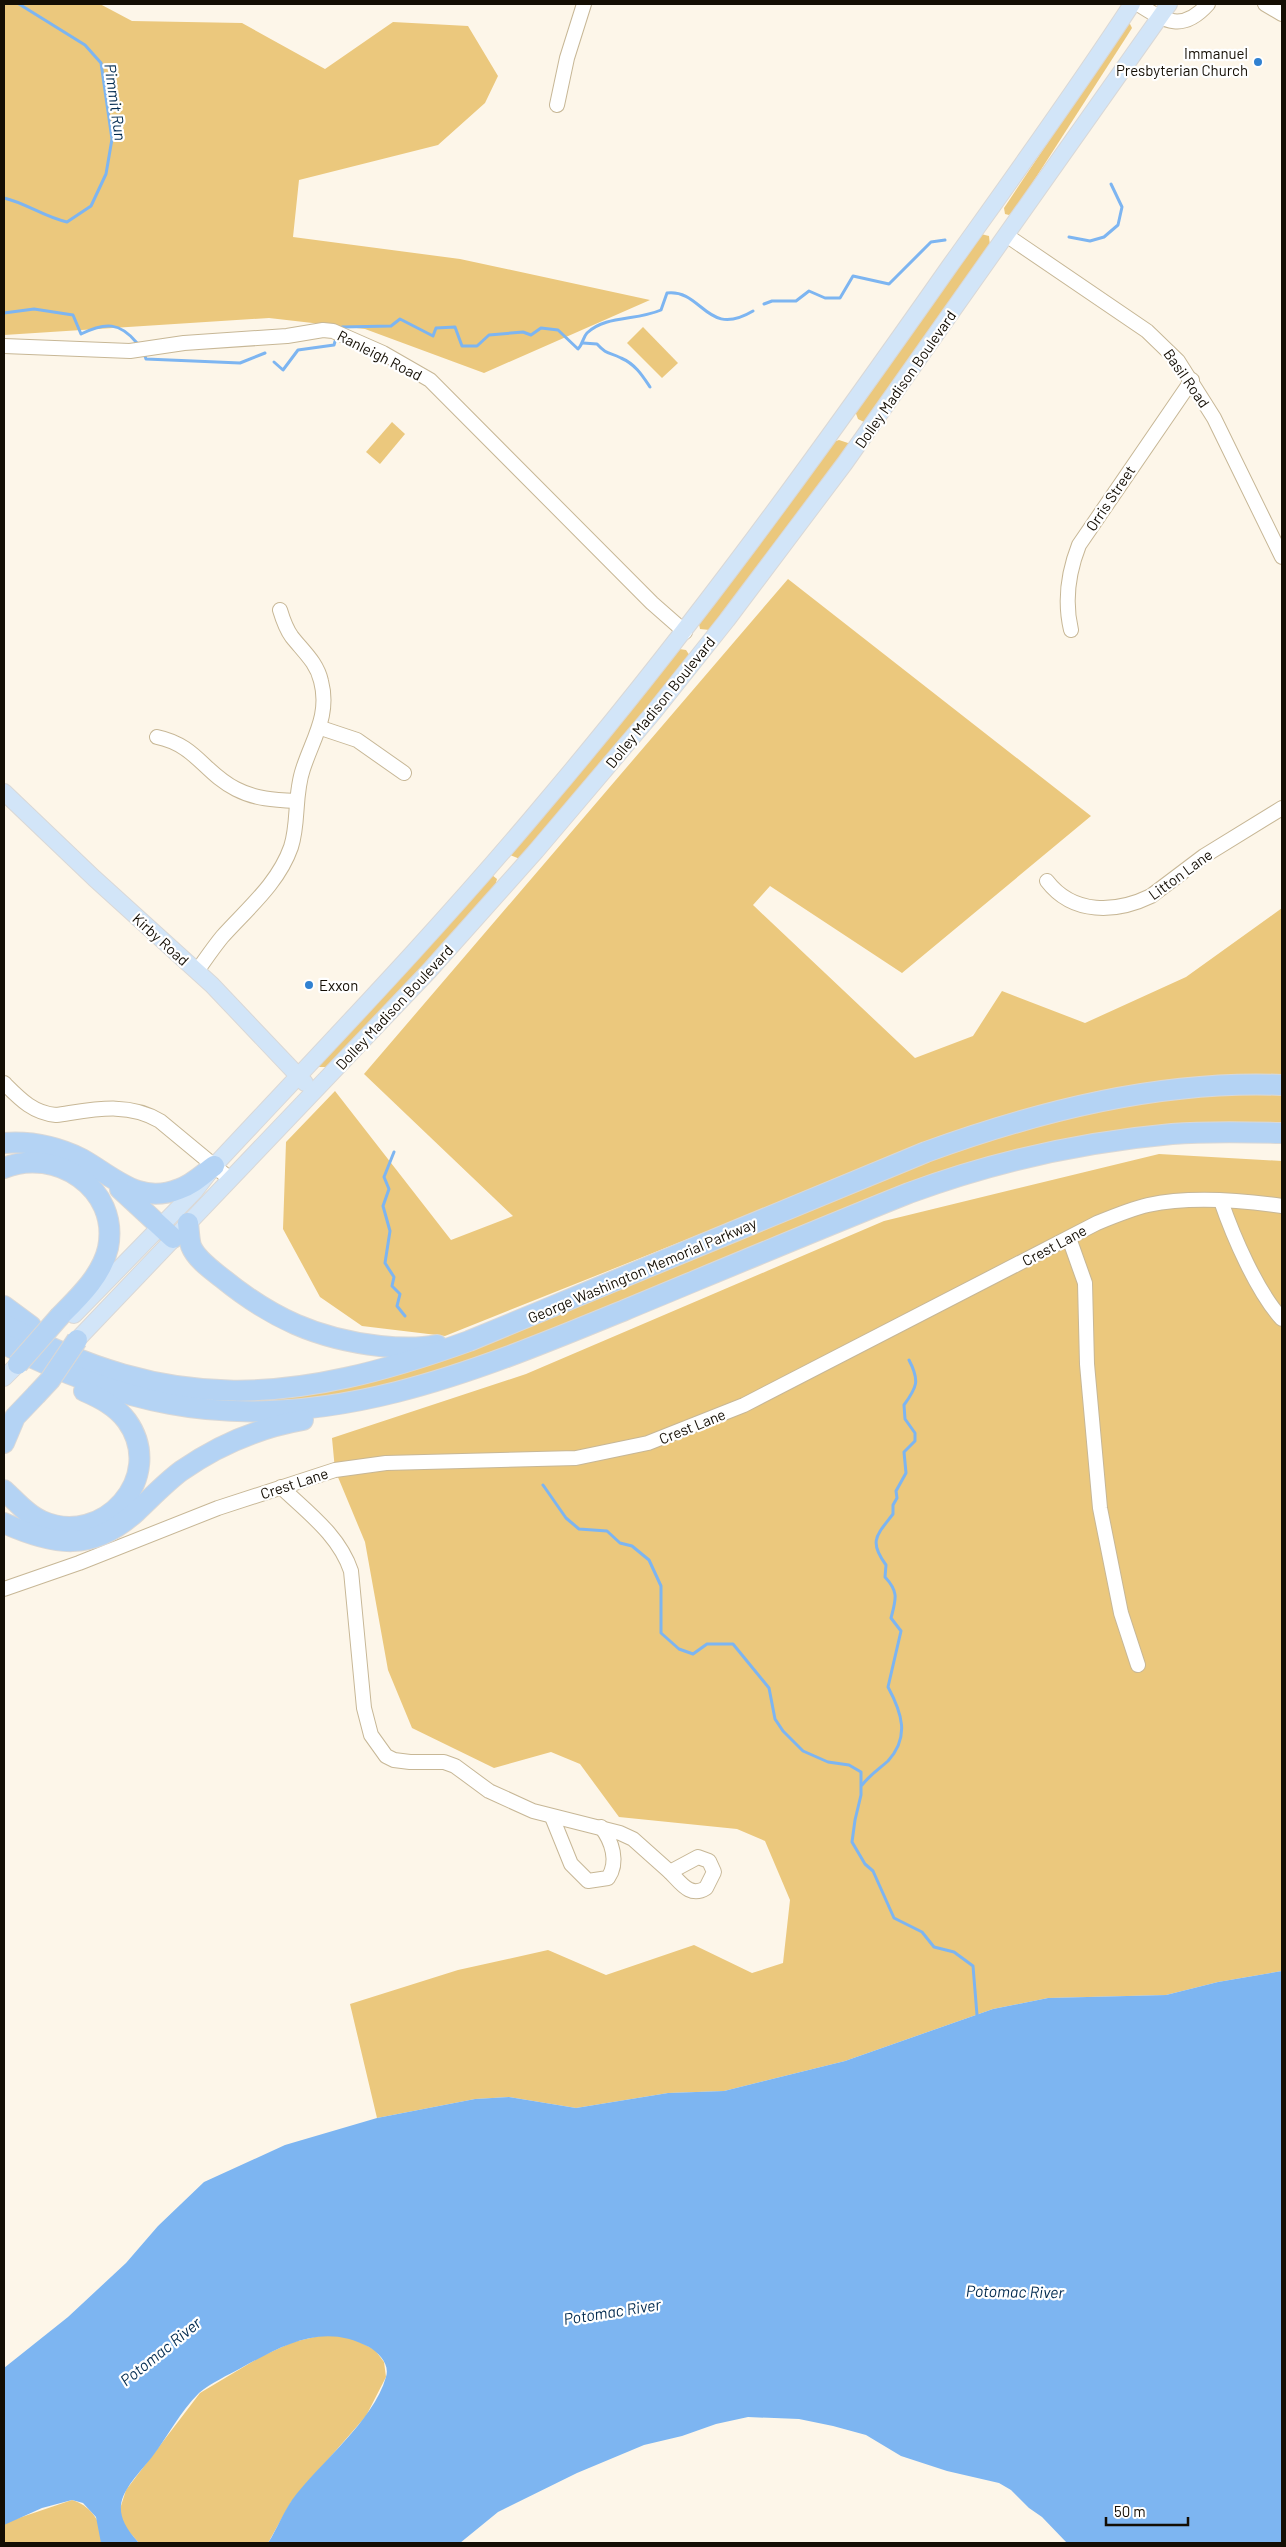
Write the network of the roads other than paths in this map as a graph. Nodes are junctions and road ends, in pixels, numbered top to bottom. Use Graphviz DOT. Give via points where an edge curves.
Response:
graph roads {
  1 [pos="584,4"];
  2 [pos="1132,4"];
  3 [pos="1138,4"];
  4 [pos="1169,4"];
  5 [pos="1208,4"];
  6 [pos="1265,4"];
  7 [pos="1282,14"];
  8 [pos="1160,17"];
  9 [pos="557,105"];
  10 [pos="983,219"];
  11 [pos="1006,235"];
  12 [pos="4,346"];
  13 [pos="1192,380"];
  14 [pos="842,420"];
  15 [pos="864,437"];
  16 [pos="1282,557"];
  17 [pos="280,610"];
  18 [pos="1071,630"];
  19 [pos="685,632"];
  20 [pos="705,648"];
  21 [pos="321,728"];
  22 [pos="157,737"];
  23 [pos="404,773"];
  24 [pos="4,792"];
  25 [pos="296,801"];
  26 [pos="1282,808"];
  27 [pos="495,862"];
  28 [pos="513,877"];
  29 [pos="1047,881"];
  30 [pos="197,971"];
  31 [pos="298,1076"];
  32 [pos="4,1084"];
  33 [pos="1282,1085"];
  34 [pos="314,1092"];
  35 [pos="1282,1133"];
  36 [pos="4,1143"];
  37 [pos="214,1166"];
  38 [pos="4,1168"];
  39 [pos="104,1174"];
  40 [pos="230,1179"];
  41 [pos="1221,1201"];
  42 [pos="1282,1206"];
  43 [pos="188,1223"];
  44 [pos="166,1233"];
  45 [pos="1069,1238"];
  46 [pos="4,1306"];
  47 [pos="64,1318"];
  48 [pos="1282,1319"];
  49 [pos="4,1324"];
  50 [pos="490,1333"];
  51 [pos="81,1343"];
  52 [pos="4,1345"];
  53 [pos="11,1371"];
  54 [pos="32,1393"];
  55 [pos="373,1398"];
  56 [pos="4,1416"];
  57 [pos="4,1443"];
  58 [pos="280,1487"];
  59 [pos="6,1489"];
  60 [pos="4,1523"];
  61 [pos="4,1589"];
  62 [pos="1138,1665"];
  63 [pos="552,1817"];
  64 [pos="601,1827"];
  65 [pos="670,1872"];
  1 -- 9 [label="street"];
  2 -- 10 [label="main road, Dolley Madison Boulevard"];
  3 -- 8 [label="street"];
  4 -- 8 [label="main road, Dolley Madison Boulevard"];
  5 -- 8 [label="street" via="1188,21"];
  6 -- 7 [label="street"];
  8 -- 11 [label="main road, Dolley Madison Boulevard"];
  10 -- 11 [label="main road"];
  10 -- 14 [label="main road, Dolley Madison Boulevard"];
  11 -- 13 [label="street, Basil Road" via="1147,331"];
  11 -- 15 [label="main road, Dolley Madison Boulevard"];
  12 -- 19 [label="street, Ranleigh Road" via="130,351 184,343 333,331 383,353 430,380 652,603"];
  13 -- 16 [label="street, Basil Road"];
  13 -- 18 [label="street, Orris Street" via="1079,544 1073,559 1066,604"];
  14 -- 15 [label="main road"];
  14 -- 19 [label="main road, Dolley Madison Boulevard"];
  15 -- 20 [label="main road, Dolley Madison Boulevard"];
  17 -- 21 [label="street" via="285,625 314,664 321,680 324,711"];
  19 -- 20 [label="main road"];
  19 -- 27 [label="main road, Dolley Madison Boulevard"];
  20 -- 28 [label="main road, Dolley Madison Boulevard"];
  21 -- 23 [label="street" via="357,740"];
  21 -- 25 [label="street" via="306,760"];
  22 -- 25 [label="street" via="181,744 235,789 266,799"];
  24 -- 30 [label="main road, Kirby Road"];
  25 -- 30 [label="street" via="292,844 279,873"];
  26 -- 29 [label="street, Litton Lane" via="1225,842 1151,896 1136,903 1104,909 1088,907 1063,897"];
  27 -- 28 [label="main road"];
  27 -- 31 [label="main road, Dolley Madison Boulevard"];
  28 -- 34 [label="main road, Dolley Madison Boulevard"];
  30 -- 31 [label="main road, Kirby Road"];
  31 -- 34 [label="main road, Kirby Road"];
  31 -- 37 [label="main road, Dolley Madison Boulevard"];
  32 -- 37 [label="street" via="26,1105 45,1114 121,1107 148,1113"];
  33 -- 50 [label="highway, George Washington Memorial Parkway" via="1219,1086 1117,1098 983,1132 926,1152"];
  34 -- 40 [label="main road, Dolley Madison Boulevard"];
  35 -- 55 [label="highway, George Washington Memorial Parkway" via="1172,1134 1113,1141 1020,1159 958,1176 909,1193 517,1354"];
  36 -- 39 [label="highway" via="28,1143 56,1149"];
  37 -- 39 [label="highway" via="183,1188 154,1194 128,1188"];
  37 -- 40 [label="street"];
  37 -- 44 [label="main road, Dolley Madison Boulevard"];
  38 -- 47 [label="highway" via="32,1161 64,1167 89,1185 103,1207 109,1233 105,1257"];
  39 -- 44 [label="highway"];
  40 -- 43 [label="main road, Dolley Madison Boulevard"];
  41 -- 42 [label="street, Crest Lane"];
  41 -- 45 [label="street, Crest Lane" via="1148,1205 1097,1223"];
  41 -- 48 [label="street" via="1238,1242"];
  43 -- 44 [label="main road, Dolley Madison Boulevard"];
  43 -- 50 [label="highway" via="192,1247 202,1261 247,1298 272,1314 312,1332 402,1348 425,1348"];
  44 -- 47 [label="main road, Dolley Madison Boulevard"];
  44 -- 51 [label="main road, Dolley Madison Boulevard"];
  45 -- 58 [label="street, Crest Lane" via="744,1405 648,1443 576,1458 365,1464"];
  45 -- 62 [label="street" via="1084,1283 1087,1364 1100,1508 1122,1612"];
  46 -- 51 [label="highway"];
  47 -- 53 [label="highway, bridge"];
  49 -- 51 [label="highway, George Washington Memorial Parkway"];
  50 -- 51 [label="highway, George Washington Memorial Parkway" via="433,1355 367,1374 313,1385 226,1392 179,1387 119,1373"];
  51 -- 54 [label="highway, bridge" via="50,1380"];
  52 -- 55 [label="highway, George Washington Memorial Parkway" via="93,1384 190,1408 287,1410"];
  52 -- 59 [label="highway" via="56,1379 116,1409 131,1427 138,1457 135,1480 124,1501 109,1515 90,1525 69,1528 44,1522 28,1512"];
  54 -- 56 [label="main road"];
  54 -- 57 [label="highway"];
  55 -- 60 [label="highway" via="323,1416 273,1426 225,1445 180,1472 123,1523 92,1539 56,1542"];
  58 -- 61 [label="street, Crest Lane"];
  58 -- 63 [label="street" via="331,1536 346,1557 364,1708 371,1735 379,1749 394,1760 444,1762 455,1766 505,1800"];
  63 -- 64 [label="street"];
  63 -- 64 [label="street" via="571,1864 588,1881 608,1878 614,1863"];
  64 -- 65 [label="street" via="632,1839"];
}
